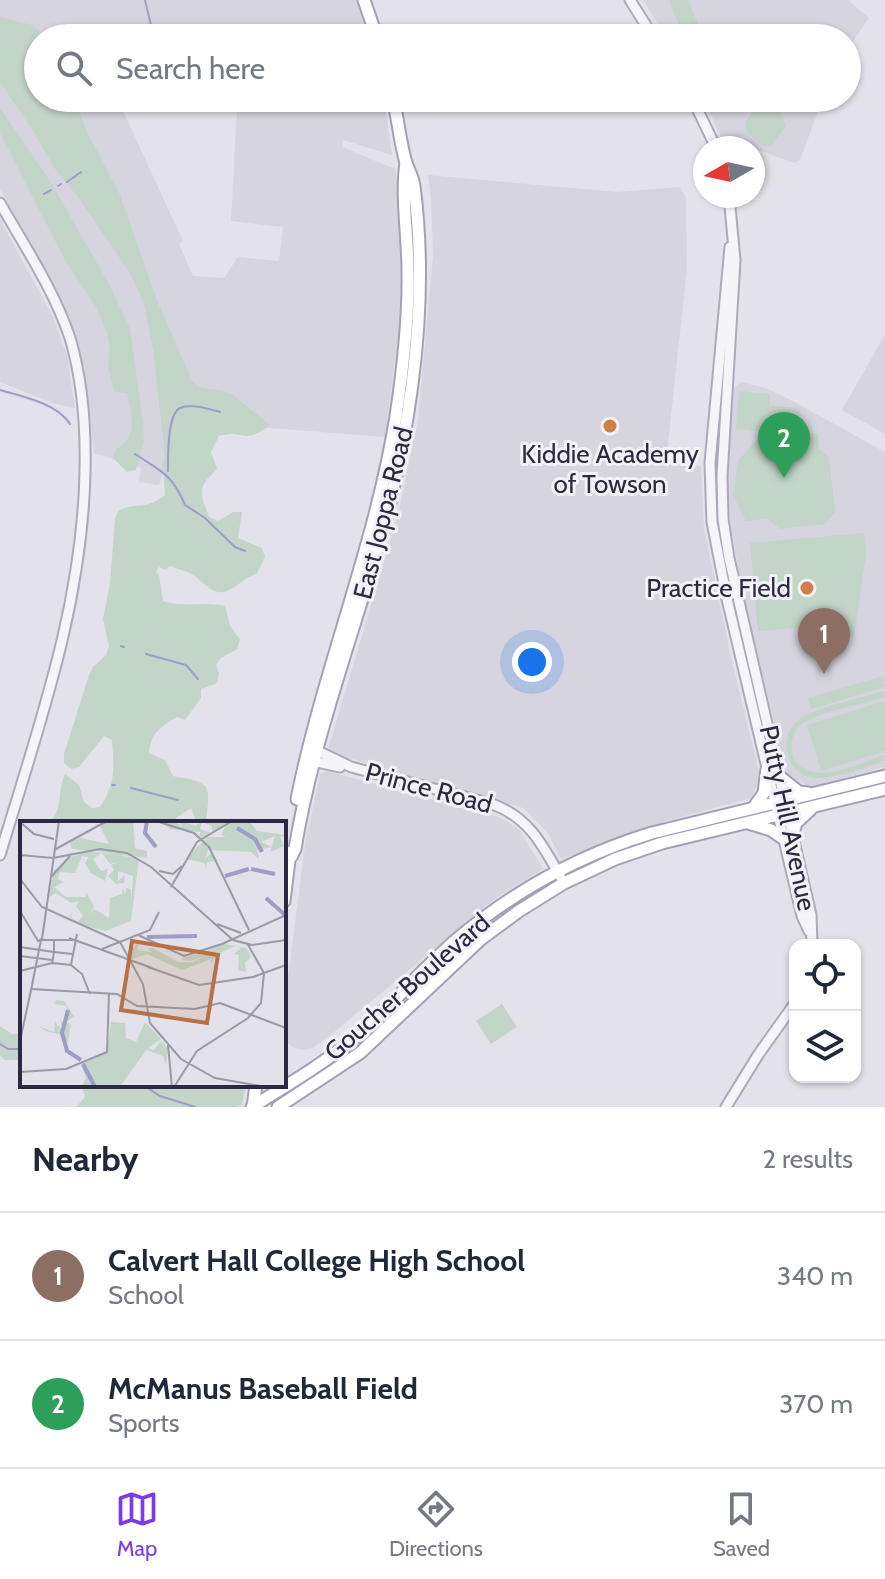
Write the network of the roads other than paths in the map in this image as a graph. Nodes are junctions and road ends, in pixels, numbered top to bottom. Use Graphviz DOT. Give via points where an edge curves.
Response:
graph roads {
  1 [pos="364,0"];
  2 [pos="630,0"];
  3 [pos="372,24"];
  4 [pos="645,24"];
  5 [pos="396,112"];
  6 [pos="699,112"];
  7 [pos="710,136"];
  8 [pos="0,203"];
  9 [pos="730,208"];
  10 [pos="732,239"];
  11 [pos="313,758"];
  12 [pos="767,769"];
  13 [pos="885,776"];
  14 [pos="780,777"];
  15 [pos="885,789"];
  16 [pos="813,794"];
  17 [pos="780,801"];
  18 [pos="754,807"];
  19 [pos="814,807"];
  20 [pos="783,814"];
  21 [pos="744,822"];
  22 [pos="788,836"];
  23 [pos="0,855"];
  24 [pos="561,878"];
  25 [pos="286,888"];
  26 [pos="811,939"];
  27 [pos="789,1011"];
  28 [pos="286,1086"];
  29 [pos="256,1087"];
  30 [pos="270,1087"];
  31 [pos="283,1088"];
  32 [pos="253,1107"];
  33 [pos="278,1107"];
  34 [pos="726,1107"];
  1 -- 3 [label="main road"];
  2 -- 4 [label="street"];
  5 -- 11 [label="main road, East Joppa Road" via="414,181 414,282 401,422 387,511"];
  6 -- 7 [label="street"];
  8 -- 23 [label="street" via="69,335 82,388 86,451 82,542 70,610"];
  9 -- 10 [label="street, Putty Hill Avenue"];
  10 -- 12 [label="street, Putty Hill Avenue" via="711,452 711,503 719,563"];
  10 -- 14 [label="street, Putty Hill Avenue" via="723,519"];
  11 -- 24 [label="street, Prince Road" via="511,812 536,834"];
  11 -- 25 [label="main road, East Joppa Road"];
  12 -- 17 [label="street, Putty Hill Avenue"];
  12 -- 18 [label="main road" via="764,793"];
  13 -- 16 [label="main road, Goucher Boulevard"];
  14 -- 16 [label="main road" via="799,792"];
  14 -- 17 [label="street, Putty Hill Avenue"];
  15 -- 19 [label="main road, Goucher Boulevard"];
  16 -- 17 [label="main road, Goucher Boulevard"];
  17 -- 18 [label="main road, Goucher Boulevard"];
  17 -- 20 [label="street, Putty Hill Avenue"];
  18 -- 24 [label="main road, Goucher Boulevard" via="638,837 592,854"];
  19 -- 20 [label="main road, Goucher Boulevard"];
  19 -- 22 [label="main road"];
  20 -- 21 [label="main road, Goucher Boulevard"];
  20 -- 22 [label="street, Putty Hill Avenue"];
  21 -- 22 [label="main road"];
  21 -- 24 [label="main road, Goucher Boulevard"];
  22 -- 26 [label="street, Putty Hill Avenue" via="811,915"];
  24 -- 28 [label="main road, Goucher Boulevard" via="512,898 475,925 348,1043"];
  24 -- 33 [label="main road, Goucher Boulevard" via="481,939 360,1053"];
  27 -- 34 [label="street"];
  29 -- 32 [label="main road"];
  30 -- 31 [label="main road"];
  31 -- 32 [label="main road, Goucher Boulevard"];
}
